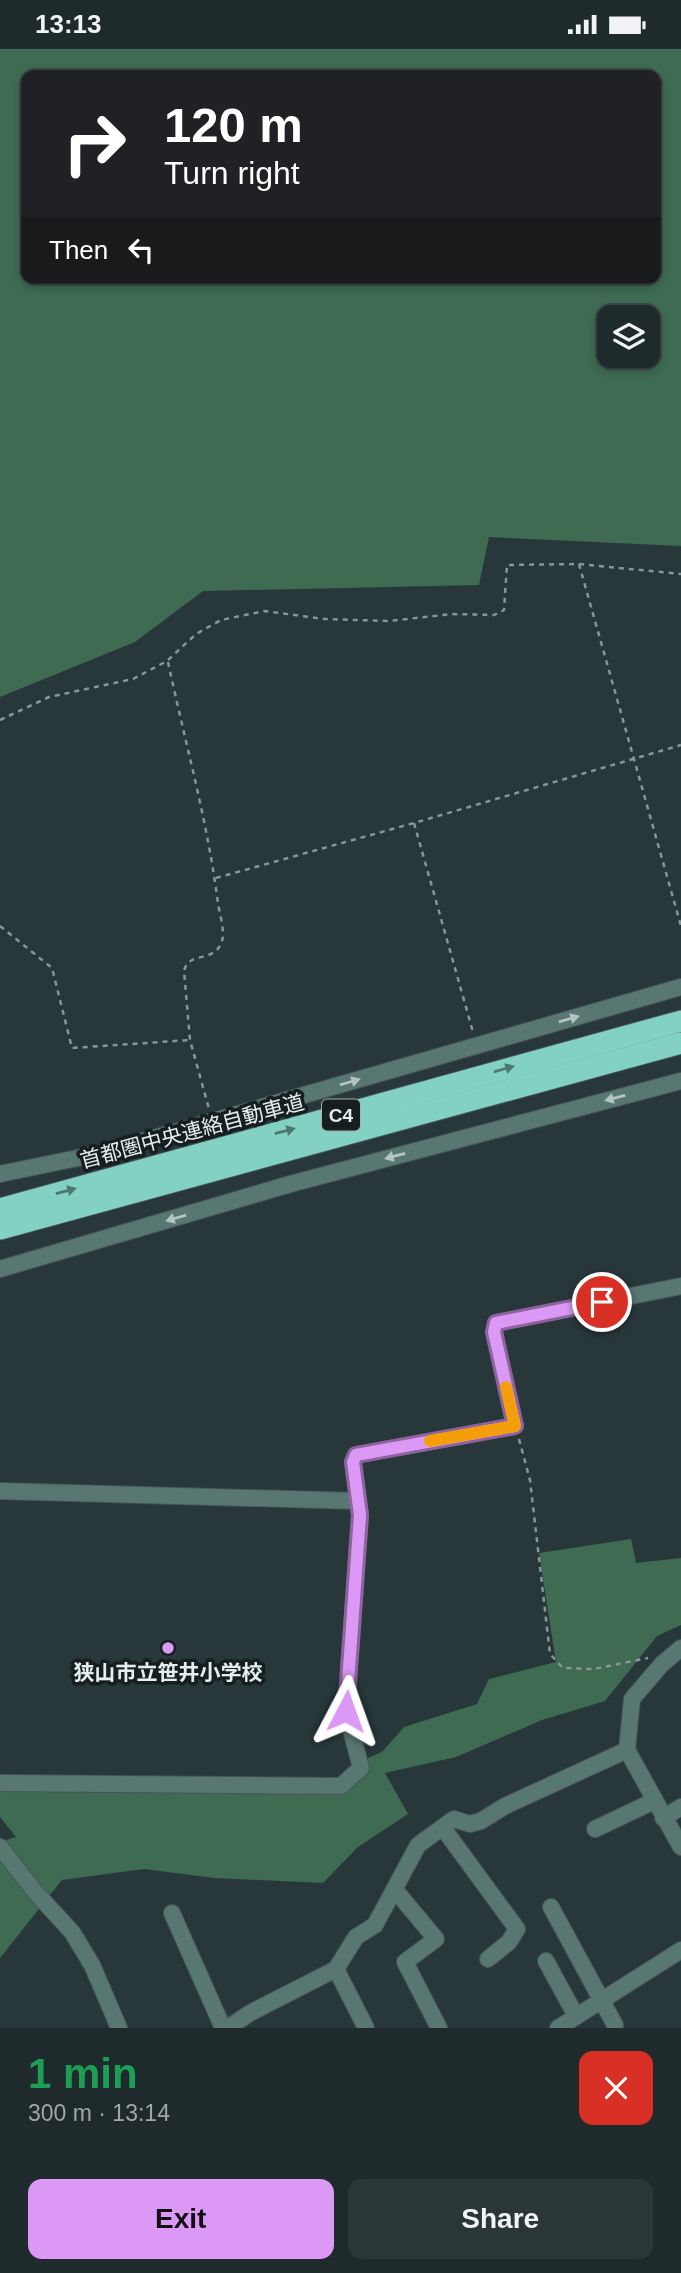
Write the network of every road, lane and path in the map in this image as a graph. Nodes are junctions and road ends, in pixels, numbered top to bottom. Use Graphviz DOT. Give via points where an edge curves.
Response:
graph roads {
  1 [pos="579,564"];
  2 [pos="681,574"];
  3 [pos="167,661"];
  4 [pos="0,720"];
  5 [pos="681,745"];
  6 [pos="632,759"];
  7 [pos="414,823"];
  8 [pos="215,878"];
  9 [pos="0,926"];
  10 [pos="681,926"];
  11 [pos="681,986"];
  12 [pos="681,1021"];
  13 [pos="190,1040"];
  14 [pos="681,1043"];
  15 [pos="477,1045"];
  16 [pos="681,1081"];
  17 [pos="213,1122"];
  18 [pos="0,1174"];
  19 [pos="0,1209"];
  20 [pos="0,1229"];
  21 [pos="0,1269"];
  22 [pos="681,1286"];
  23 [pos="515,1426"];
  24 [pos="0,1491"];
  25 [pos="358,1501"];
  26 [pos="679,1650"];
  27 [pos="627,1750"];
  28 [pos="0,1783"];
  29 [pos="654,1801"];
  30 [pos="681,1807"];
  31 [pos="663,1818"];
  32 [pos="443,1828"];
  33 [pos="595,1829"];
  34 [pos="0,1847"];
  35 [pos="681,1847"];
  36 [pos="395,1891"];
  37 [pos="551,1907"];
  38 [pos="172,1913"];
  39 [pos="681,1950"];
  40 [pos="488,1959"];
  41 [pos="546,1961"];
  42 [pos="335,1969"];
  43 [pos="601,1999"];
  44 [pos="576,2016"];
  45 [pos="615,2025"];
  46 [pos="119,2028"];
  47 [pos="226,2028"];
  48 [pos="366,2028"];
  49 [pos="439,2028"];
  50 [pos="558,2028"];
  1 -- 2 [label="path"];
  1 -- 3 [label="path" via="507,565 504,610 494,615 389,621 265,611 220,620 196,634"];
  1 -- 6 [label="path"];
  3 -- 4 [label="path" via="134,679 49,697"];
  3 -- 8 [label="path"];
  5 -- 6 [label="path"];
  6 -- 7 [label="path"];
  6 -- 10 [label="path"];
  7 -- 8 [label="path"];
  7 -- 15 [label="path"];
  8 -- 13 [label="path" via="223,939 212,955 185,964"];
  9 -- 13 [label="path" via="52,968 72,1048"];
  15 -- 11 [label="street, one-way"];
  19 -- 12 [label="highway, 首都圏中央連絡自動車道 / C4, one-way"];
  13 -- 17 [label="path"];
  14 -- 20 [label="highway, 首都圏中央連絡自動車道 / C4"];
  17 -- 15 [label="street, one-way"];
  16 -- 21 [label="street, one-way" via="294,1183"];
  17 -- 18 [label="street" via="102,1153"];
  22 -- 23 [label="street" via="496,1323 494,1332"];
  23 -- 25 [label="street" via="356,1455"];
  23 -- 26 [label="path" via="530,1480 550,1654 563,1668 594,1669"];
  24 -- 25 [label="street"];
  25 -- 28 [label="street" via="346,1711 361,1768 341,1786"];
  26 -- 27 [label="street" via="632,1699"];
  27 -- 29 [label="street"];
  27 -- 32 [label="street" via="481,1821 470,1824 454,1819"];
  29 -- 31 [label="street"];
  29 -- 33 [label="street"];
  30 -- 31 [label="street"];
  31 -- 35 [label="street"];
  32 -- 36 [label="street" via="418,1845"];
  32 -- 40 [label="street" via="517,1929 509,1943"];
  34 -- 46 [label="street" via="72,1932"];
  36 -- 42 [label="street" via="374,1925 356,1937"];
  36 -- 49 [label="street" via="436,1939 405,1962"];
  37 -- 43 [label="street"];
  38 -- 47 [label="street"];
  39 -- 43 [label="street"];
  41 -- 44 [label="street"];
  42 -- 47 [label="street"];
  42 -- 48 [label="street"];
  43 -- 44 [label="street"];
  43 -- 45 [label="street"];
  44 -- 50 [label="street"];
}
